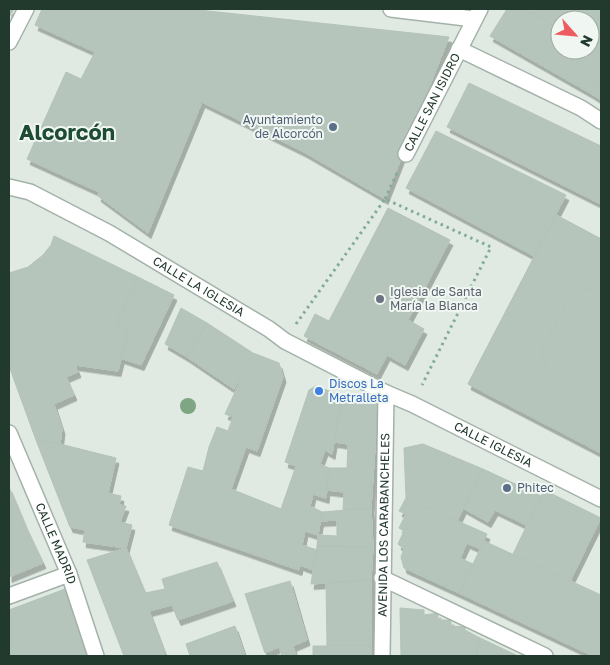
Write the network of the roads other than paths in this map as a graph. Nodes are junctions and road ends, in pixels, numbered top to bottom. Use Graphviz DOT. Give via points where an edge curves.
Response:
graph roads {
  1 [pos="26,9"];
  2 [pos="391,9"];
  3 [pos="477,14"];
  4 [pos="9,42"];
  5 [pos="459,49"];
  6 [pos="601,121"];
  7 [pos="406,154"];
  8 [pos="9,188"];
  9 [pos="386,393"];
  10 [pos="9,433"];
  11 [pos="601,498"];
  12 [pos="69,574"];
  13 [pos="382,578"];
  14 [pos="9,596"];
  15 [pos="96,656"];
  16 [pos="382,656"];
  17 [pos="545,656"];
  1 -- 4 [label="street"];
  2 -- 3 [label="street"];
  3 -- 5 [label="street, CALLE SAN ISIDRO"];
  5 -- 6 [label="street" via="581,108"];
  5 -- 7 [label="street, CALLE SAN ISIDRO"];
  8 -- 9 [label="street, CALLE LA IGLESIA" via="30,192 109,233 284,341"];
  9 -- 11 [label="street, CALLE IGLESIA"];
  9 -- 13 [label="street, AVENIDA LOS CARABANCHELES"];
  10 -- 12 [label="street, CALLE MADRID"];
  12 -- 14 [label="street"];
  12 -- 15 [label="street, CALLE MADRID"];
  13 -- 16 [label="street, AVENIDA LOS CARABANCHELES"];
  13 -- 17 [label="street"];
}
